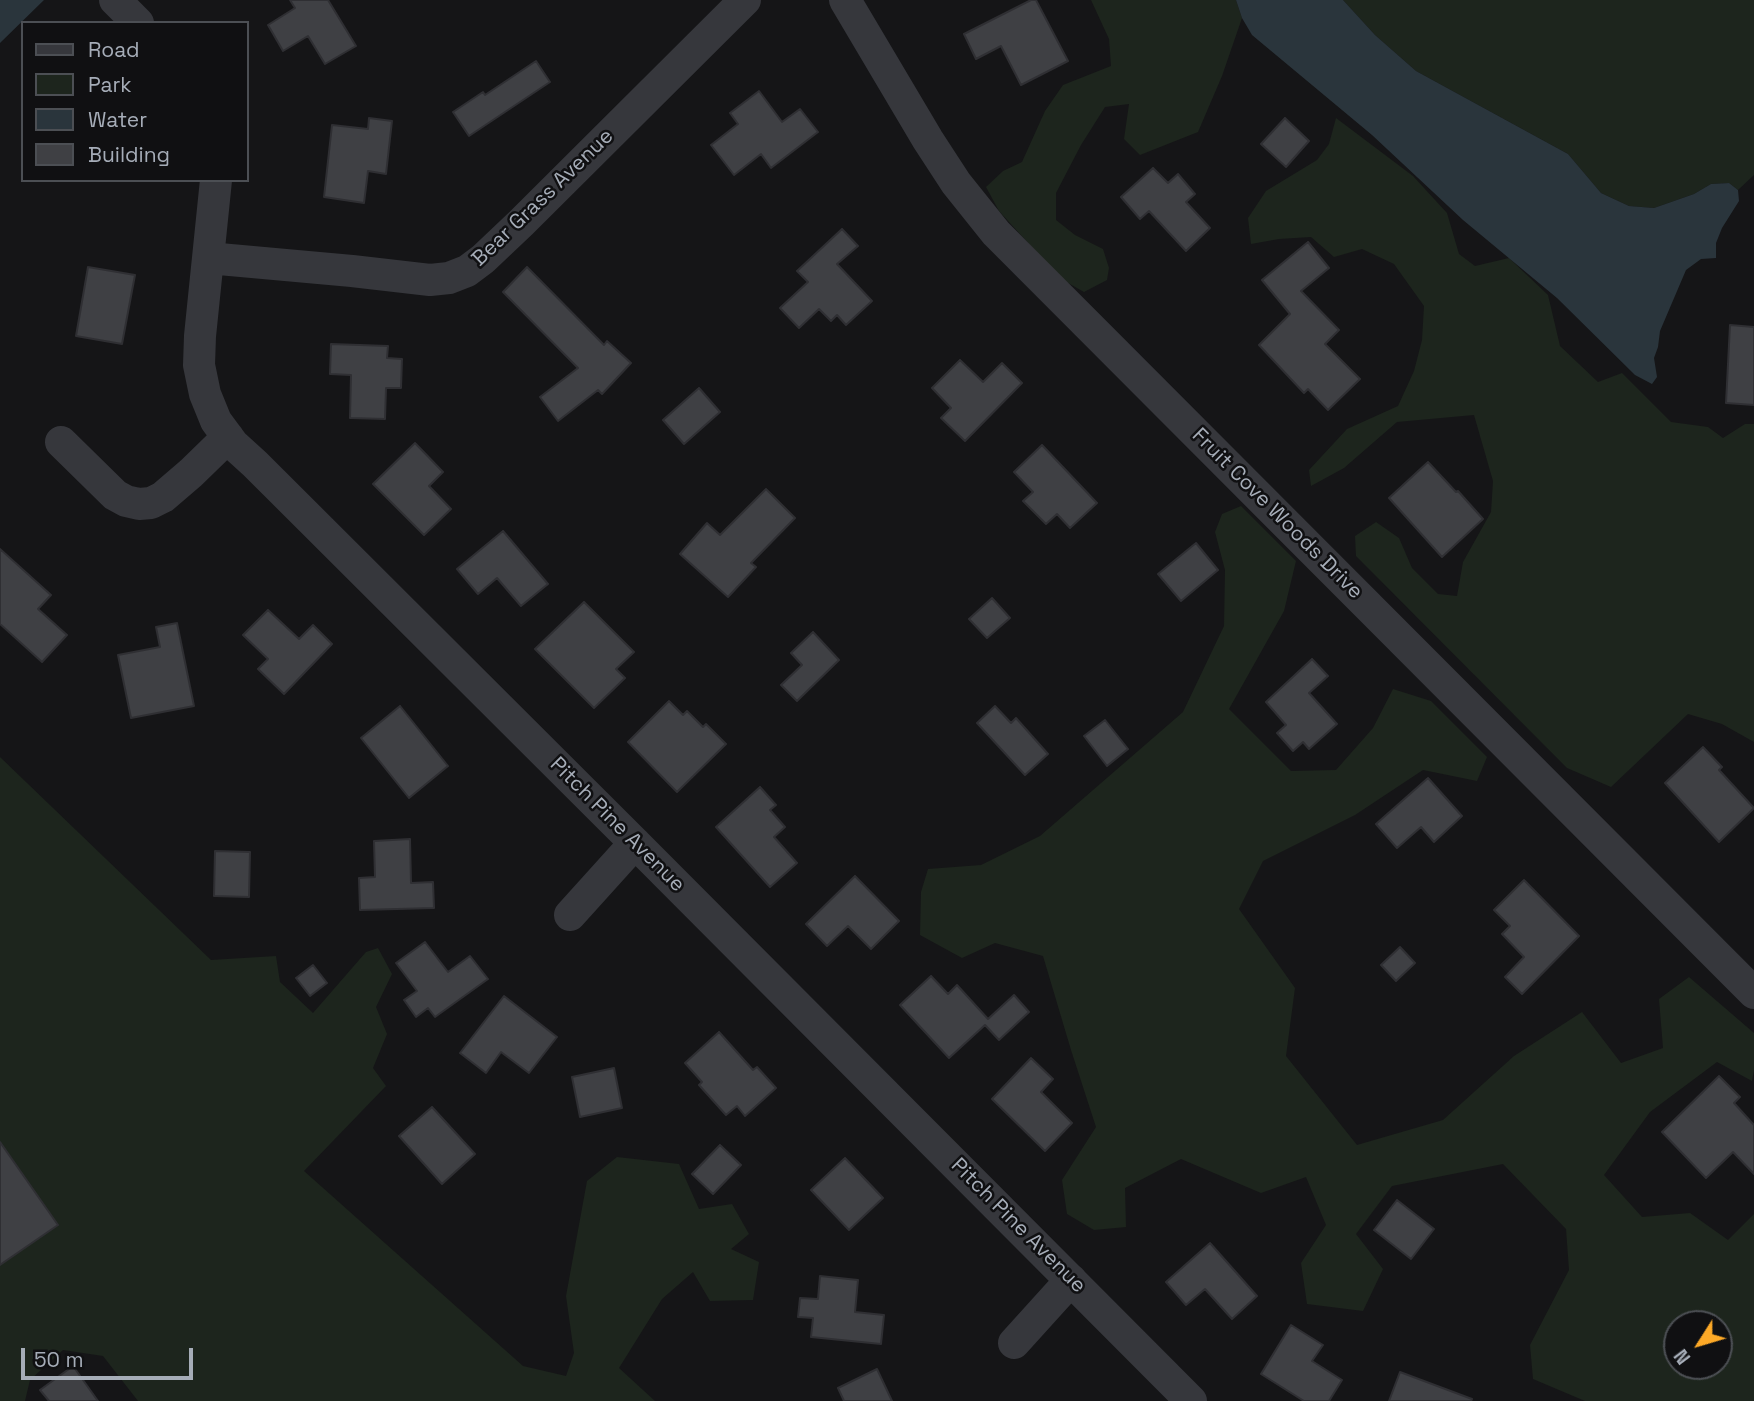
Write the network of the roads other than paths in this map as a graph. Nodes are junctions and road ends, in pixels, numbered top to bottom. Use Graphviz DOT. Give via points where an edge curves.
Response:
graph roads {
  1 [pos="115,0"];
  2 [pos="745,0"];
  3 [pos="845,0"];
  4 [pos="136,21"];
  5 [pos="216,182"];
  6 [pos="208,258"];
  7 [pos="228,437"];
  8 [pos="61,442"];
  9 [pos="635,843"];
  10 [pos="570,915"];
  11 [pos="1754,993"];
  12 [pos="1071,1280"];
  13 [pos="1014,1343"];
  14 [pos="1191,1401"];
  1 -- 4 [label="street"];
  2 -- 6 [label="street, Bear Grass Avenue" via="467,271 430,280"];
  3 -- 11 [label="street, Fruit Cove Woods Drive" via="928,140 996,233"];
  5 -- 6 [label="street, Pitch Pine Avenue"];
  6 -- 7 [label="street, Pitch Pine Avenue" via="199,365 205,394"];
  7 -- 8 [label="street" via="163,497 139,504 115,495"];
  7 -- 9 [label="street, Pitch Pine Avenue"];
  9 -- 10 [label="street"];
  9 -- 12 [label="street, Pitch Pine Avenue"];
  12 -- 13 [label="street"];
  12 -- 14 [label="street, Pitch Pine Avenue"];
}
